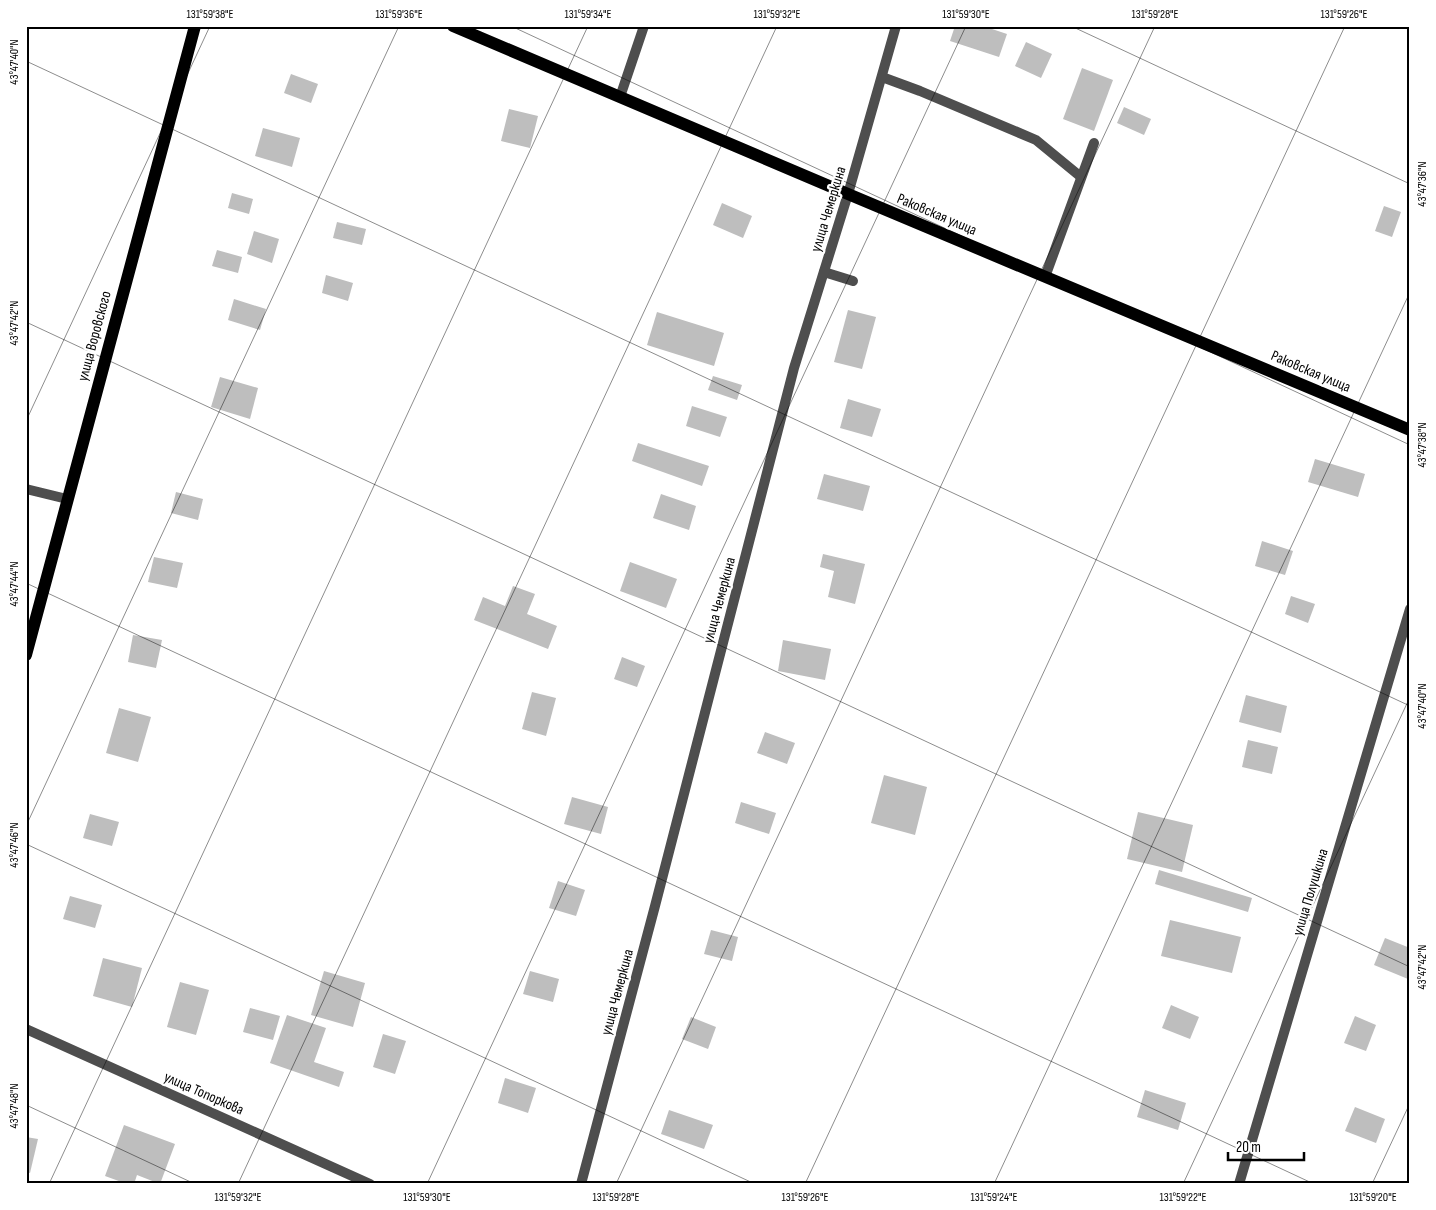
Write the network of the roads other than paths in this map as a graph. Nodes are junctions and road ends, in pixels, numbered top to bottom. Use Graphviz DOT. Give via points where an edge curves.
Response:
graph roads {
  1 [pos="195,26"];
  2 [pos="453,26"];
  3 [pos="644,26"];
  4 [pos="896,26"];
  5 [pos="882,77"];
  6 [pos="620,97"];
  7 [pos="1094,144"];
  8 [pos="1081,177"];
  9 [pos="848,194"];
  10 [pos="824,272"];
  11 [pos="1045,276"];
  12 [pos="854,281"];
  13 [pos="1410,430"];
  14 [pos="26,489"];
  15 [pos="67,500"];
  16 [pos="1410,609"];
  17 [pos="26,655"];
  18 [pos="26,1029"];
  19 [pos="370,1184"];
  20 [pos="581,1184"];
  21 [pos="1239,1184"];
  1 -- 15 [label="main road, улица Воровского"];
  2 -- 6 [label="main road, Раковская улица"];
  3 -- 6 [label="street"];
  4 -- 5 [label="street, улица Чемеркина"];
  5 -- 8 [label="street" via="1036,140"];
  5 -- 9 [label="street, улица Чемеркина"];
  6 -- 9 [label="main road, Раковская улица"];
  7 -- 8 [label="street"];
  8 -- 11 [label="street"];
  9 -- 10 [label="street, улица Чемеркина"];
  9 -- 11 [label="main road, Раковская улица"];
  10 -- 12 [label="street"];
  10 -- 20 [label="street, улица Чемеркина" via="794,368"];
  11 -- 13 [label="main road, Раковская улица"];
  14 -- 15 [label="street"];
  15 -- 17 [label="main road, улица Воровского"];
  16 -- 21 [label="street, улица Полушкина"];
  18 -- 19 [label="street, улица Топоркова"];
}
